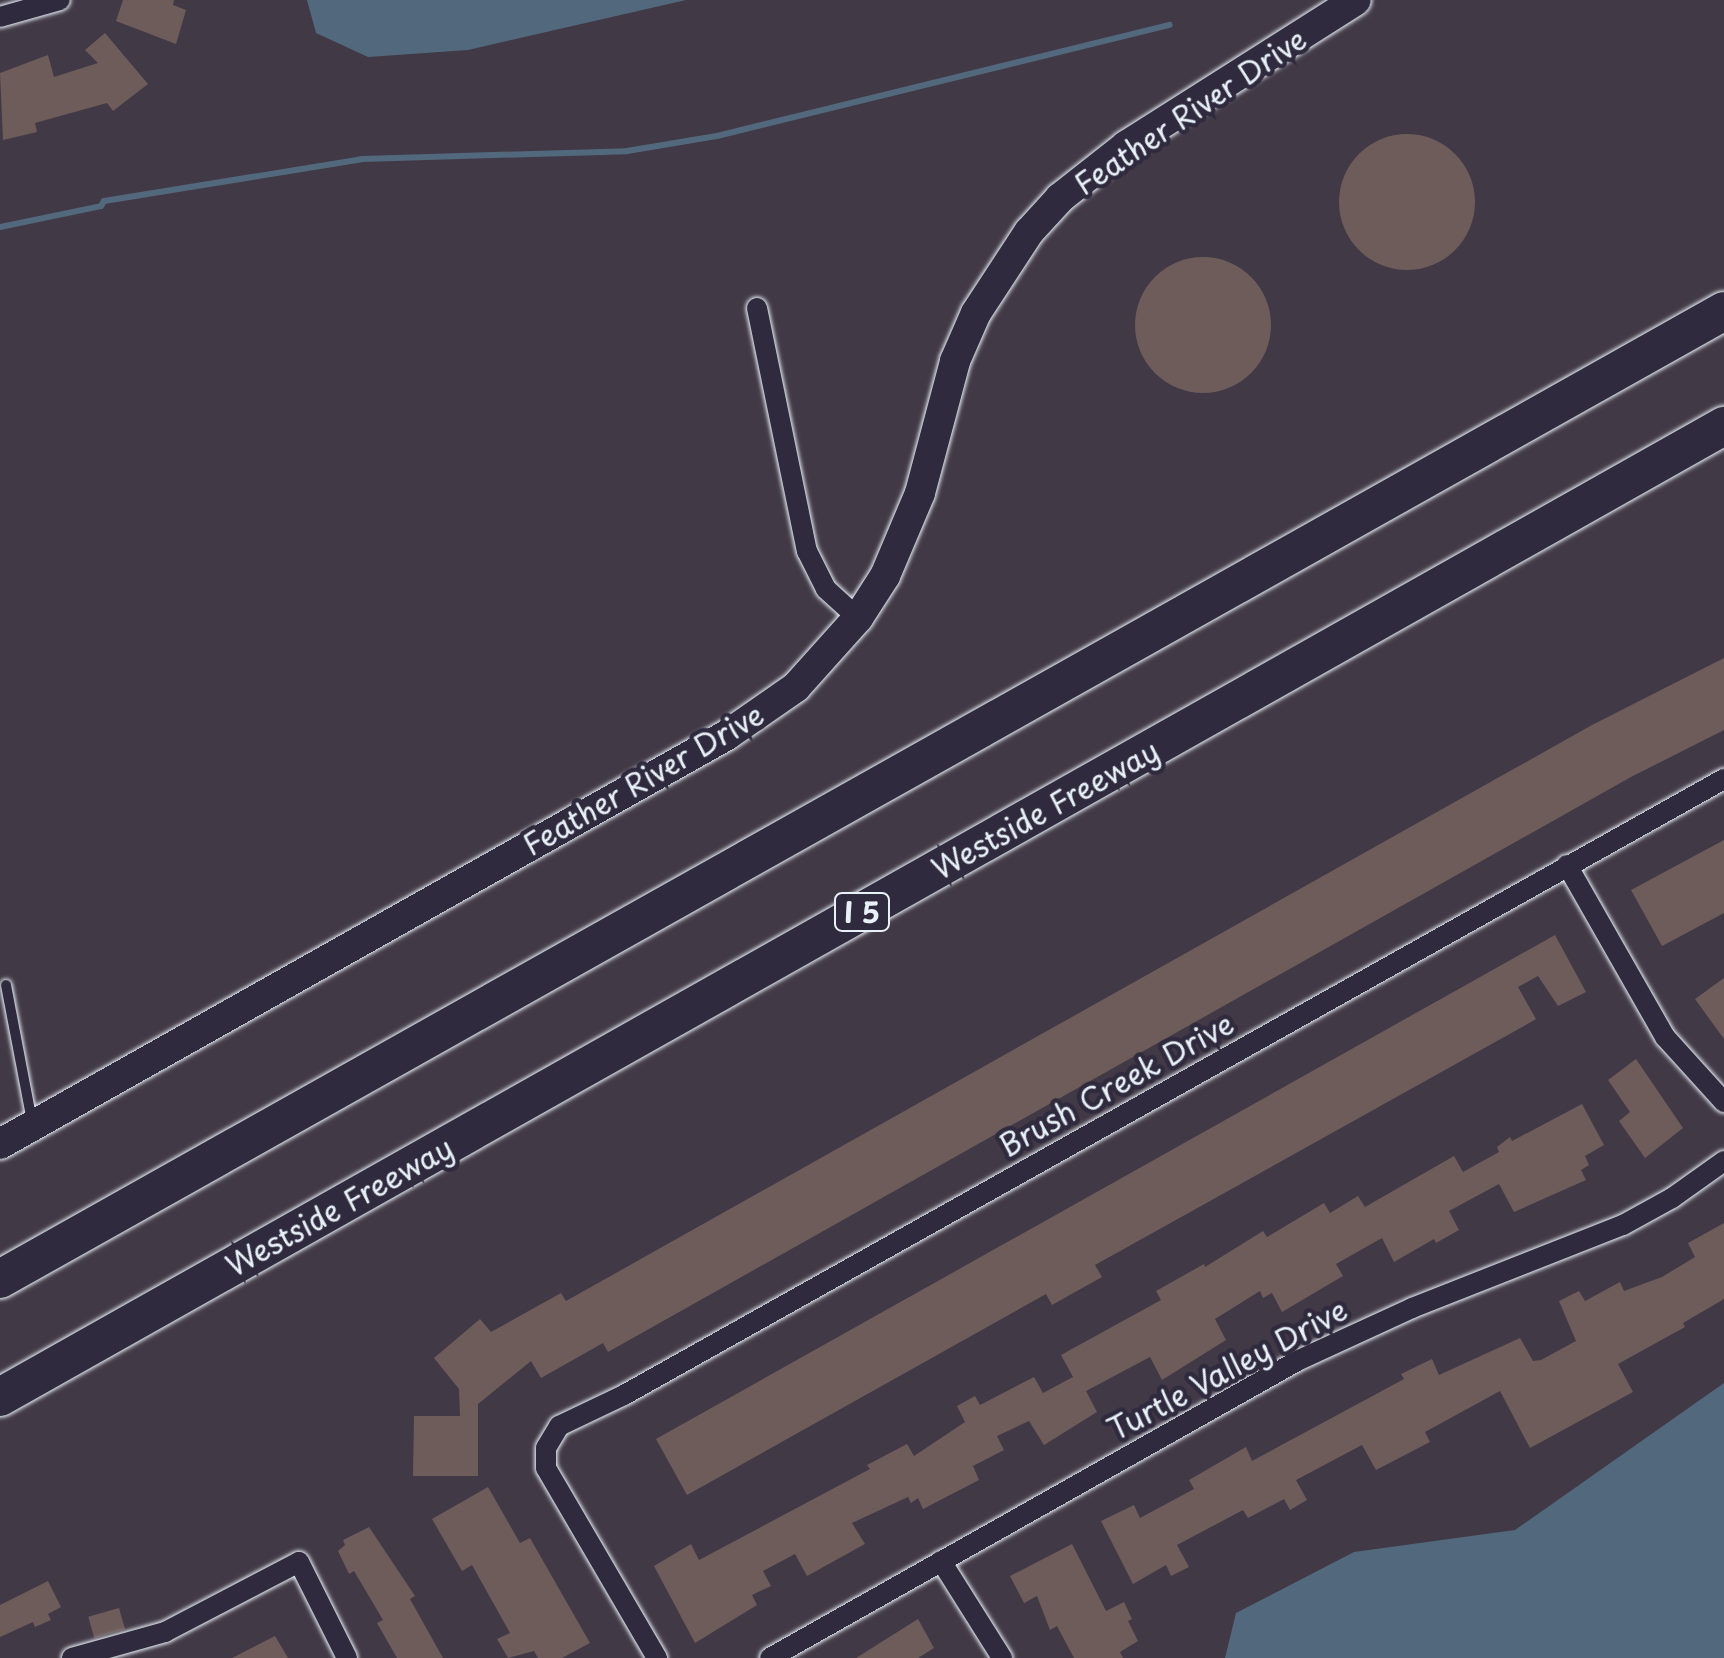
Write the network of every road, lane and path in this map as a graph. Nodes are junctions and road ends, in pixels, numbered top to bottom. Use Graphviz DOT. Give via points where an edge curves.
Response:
graph roads {
  1 [pos="60,0"];
  2 [pos="1347,6"];
  3 [pos="0,17"];
  4 [pos="757,308"];
  5 [pos="1724,311"];
  6 [pos="1724,426"];
  7 [pos="858,618"];
  8 [pos="1724,780"];
  9 [pos="1567,864"];
  10 [pos="6,985"];
  11 [pos="1724,1102"];
  12 [pos="33,1126"];
  13 [pos="0,1144"];
  14 [pos="1724,1160"];
  15 [pos="0,1279"];
  16 [pos="0,1397"];
  17 [pos="941,1561"];
  18 [pos="72,1658"];
  19 [pos="347,1658"];
  20 [pos="657,1658"];
  21 [pos="770,1658"];
  22 [pos="1002,1658"];
  1 -- 3 [label="street"];
  2 -- 7 [label="street, Feather River Drive" via="1126,146 1029,232 976,312 905,534"];
  4 -- 7 [label="street" via="807,551 826,589"];
  5 -- 15 [label="highway"];
  6 -- 16 [label="highway, Westside Freeway / I 5"];
  7 -- 12 [label="street, Feather River Drive" via="796,686 727,735"];
  8 -- 9 [label="street, Brush Creek Drive"];
  9 -- 11 [label="street" via="1665,1038"];
  9 -- 20 [label="street, Brush Creek Drive" via="559,1426 546,1448 546,1468"];
  10 -- 12 [label="lane"];
  12 -- 13 [label="street, Feather River Drive"];
  14 -- 17 [label="street, Turtle Valley Drive" via="1623,1225 1298,1360"];
  17 -- 21 [label="street, Turtle Valley Drive"];
  17 -- 22 [label="street"];
  18 -- 19 [label="street" via="165,1632 299,1562"];
}
